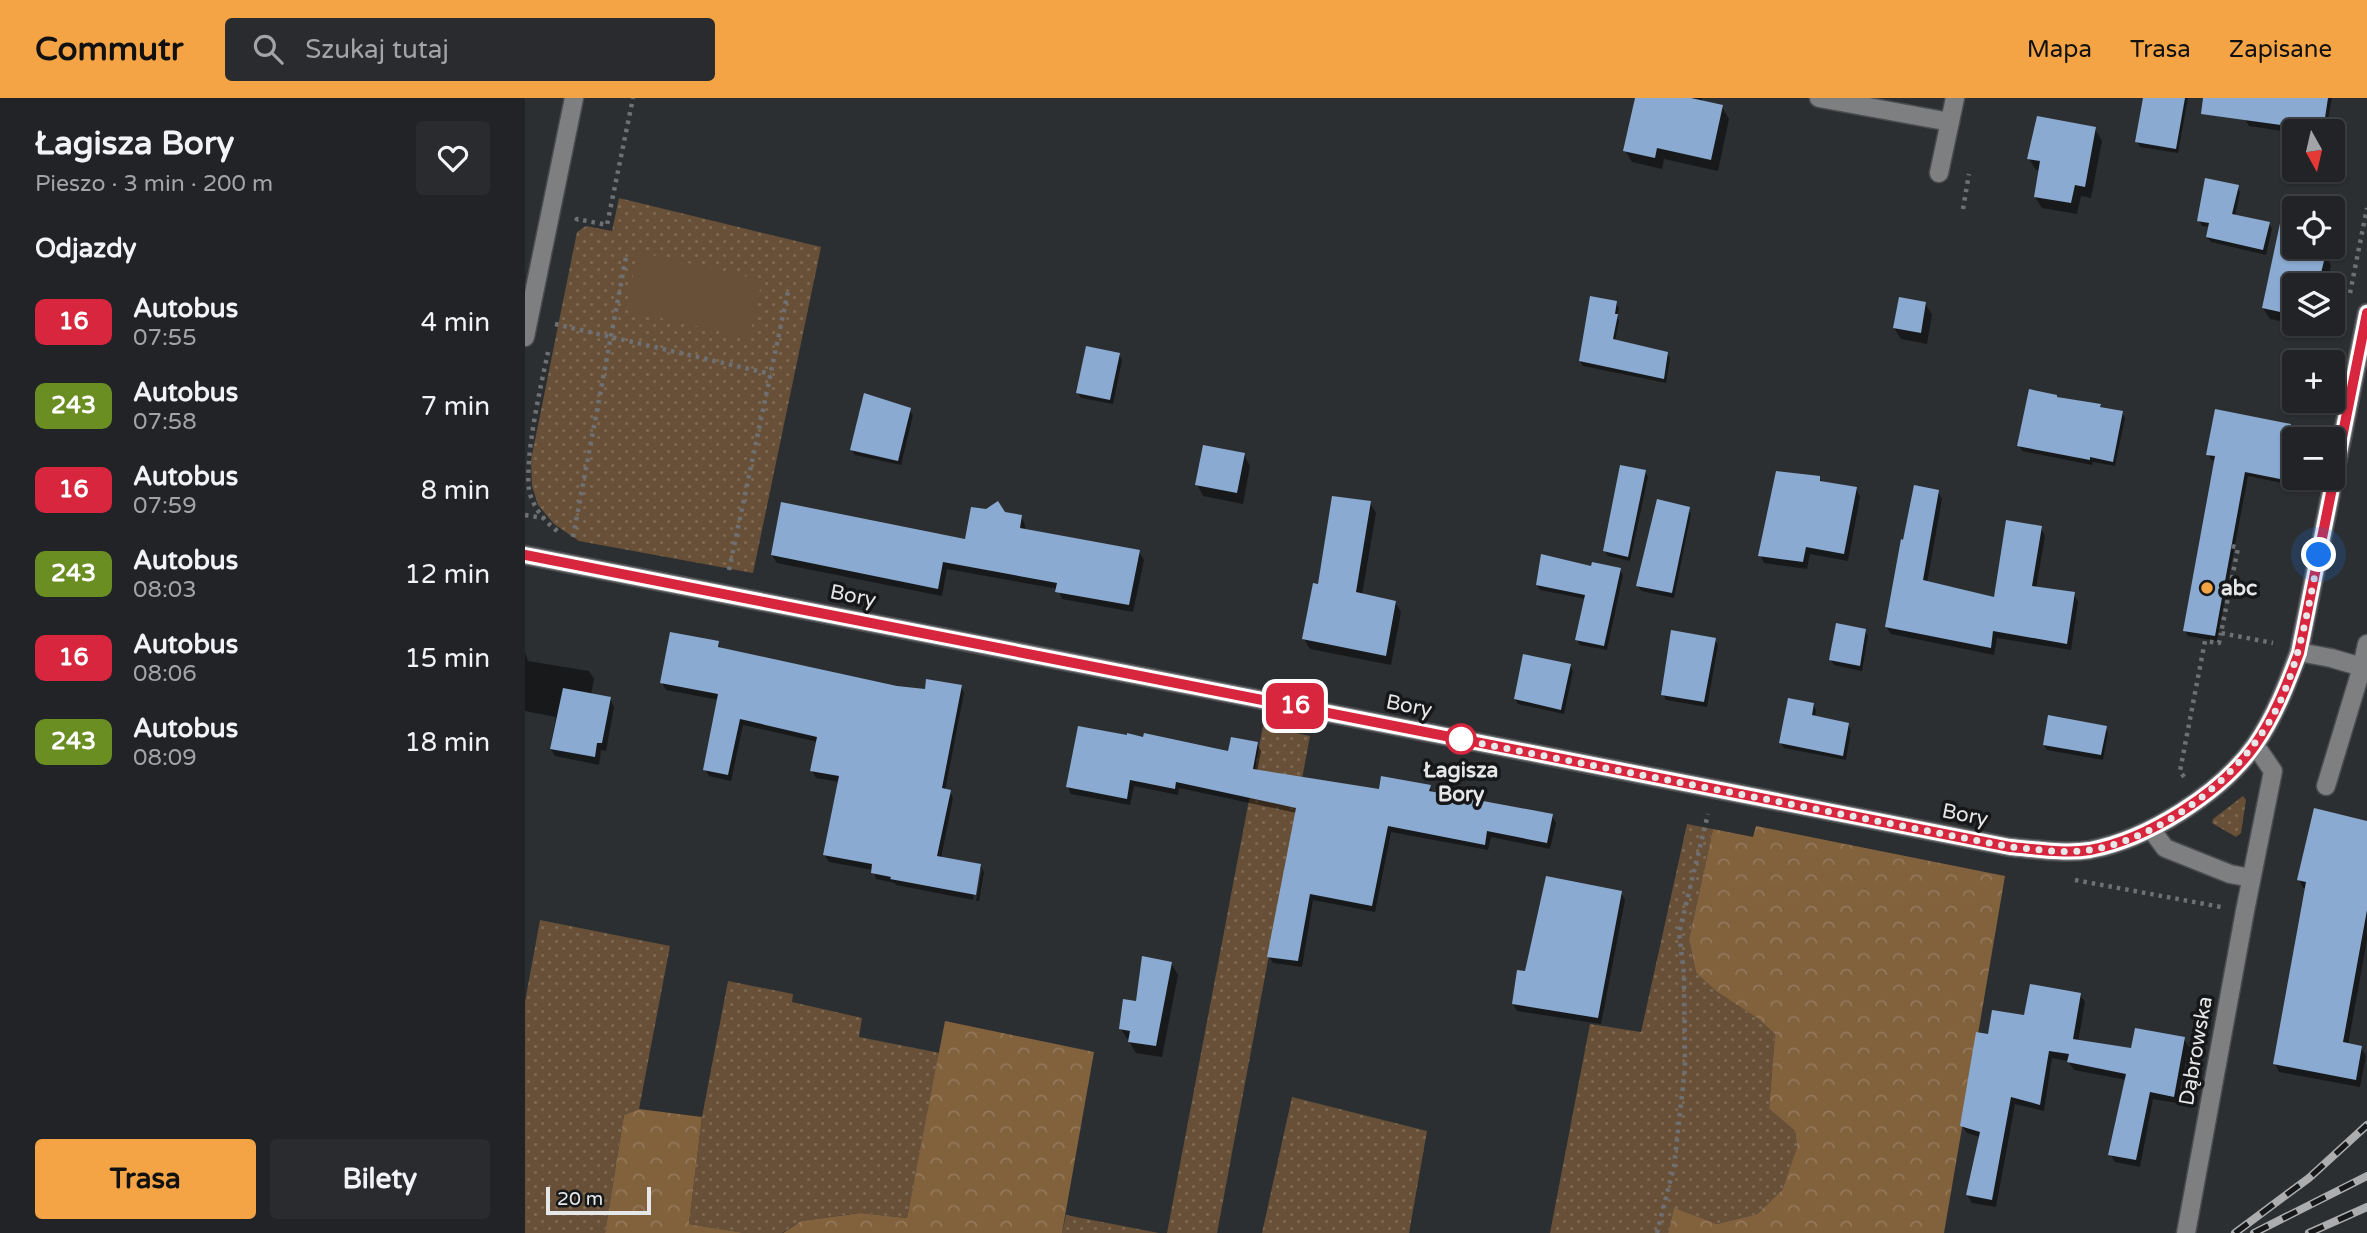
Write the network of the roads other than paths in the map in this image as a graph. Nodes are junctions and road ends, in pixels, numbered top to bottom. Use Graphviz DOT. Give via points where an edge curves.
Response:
graph roads {
  1 [pos="574,98"];
  2 [pos="1819,98"];
  3 [pos="1955,98"];
  4 [pos="1950,122"];
  5 [pos="1939,173"];
  6 [pos="2367,313"];
  7 [pos="526,331"];
  8 [pos="525,555"];
  9 [pos="2367,644"];
  10 [pos="2299,653"];
  11 [pos="2362,667"];
  12 [pos="2255,745"];
  13 [pos="2326,786"];
  14 [pos="2151,829"];
  15 [pos="2251,878"];
  16 [pos="2186,1233"];
  1 -- 7 [label="street"];
  2 -- 4 [label="street"];
  3 -- 4 [label="street"];
  4 -- 5 [label="street"];
  6 -- 10 [label="street"];
  8 -- 14 [label="street, Bory" via="2010,847 2089,850"];
  9 -- 11 [label="street"];
  10 -- 11 [label="street"];
  10 -- 12 [label="street" via="2283,697"];
  11 -- 13 [label="street"];
  12 -- 14 [label="street, Bory" via="2221,782"];
  12 -- 15 [label="street, Dąbrowska" via="2273,771"];
  14 -- 15 [label="street" via="2165,848"];
  15 -- 16 [label="street, Dąbrowska"];
}
